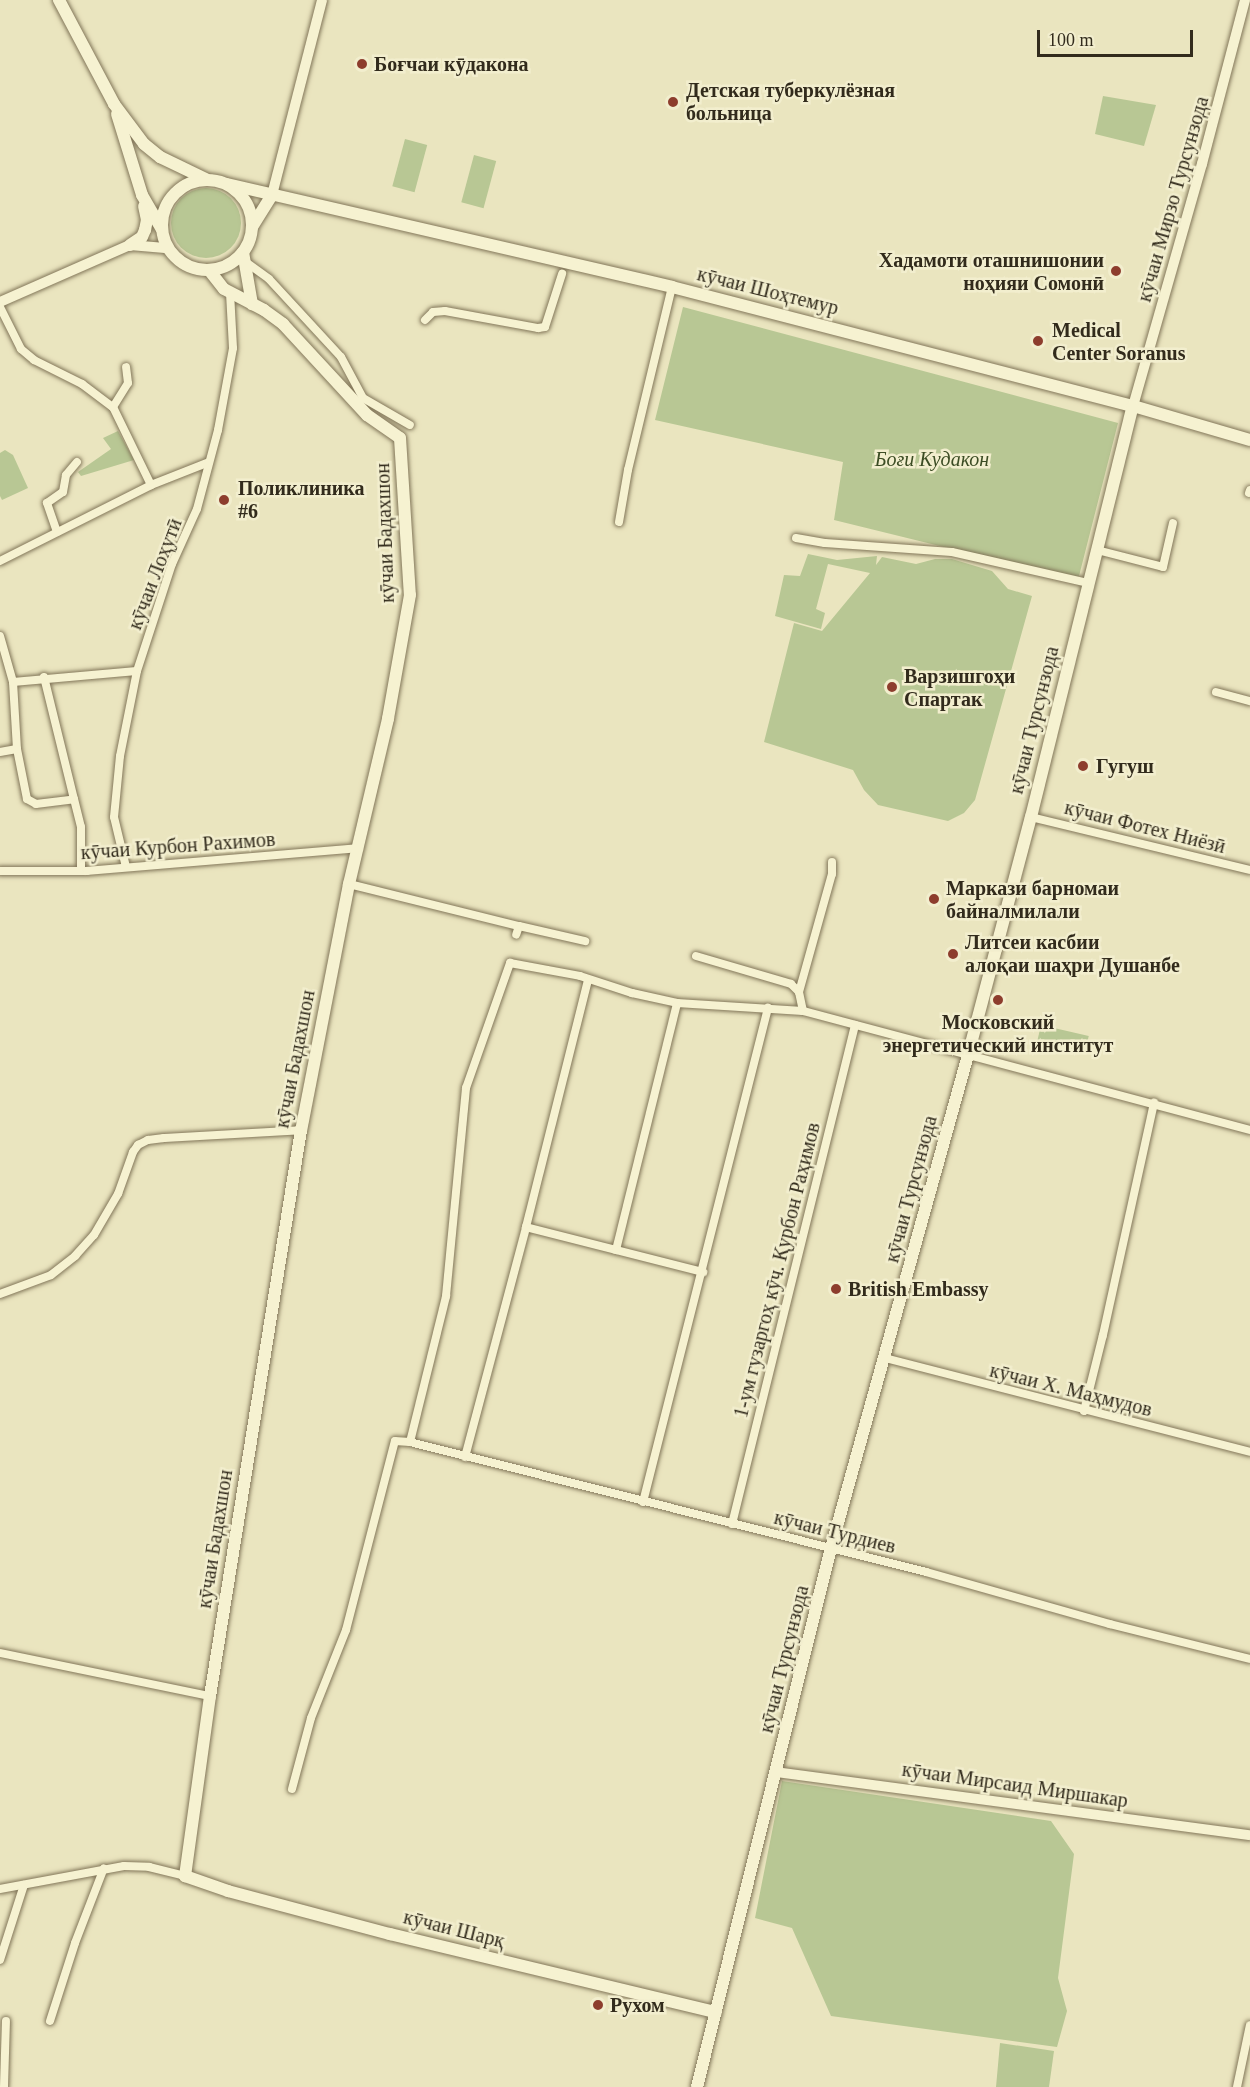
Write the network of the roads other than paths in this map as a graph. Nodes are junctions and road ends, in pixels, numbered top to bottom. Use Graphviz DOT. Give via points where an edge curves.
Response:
graph roads {
  1 [pos="59,0"];
  2 [pos="322,0"];
  3 [pos="1245,0"];
  4 [pos="114,104"];
  5 [pos="206,180"];
  6 [pos="227,184"];
  7 [pos="142,195"];
  8 [pos="272,195"];
  9 [pos="252,227"];
  10 [pos="162,229"];
  11 [pos="130,245"];
  12 [pos="168,248"];
  13 [pos="243,256"];
  14 [pos="209,270"];
  15 [pos="562,274"];
  16 [pos="672,287"];
  17 [pos="230,293"];
  18 [pos="0,302"];
  19 [pos="252,304"];
  20 [pos="0,307"];
  21 [pos="425,320"];
  22 [pos="126,367"];
  23 [pos="113,406"];
  24 [pos="1133,406"];
  25 [pos="410,425"];
  26 [pos="1250,440"];
  27 [pos="76,462"];
  28 [pos="209,462"];
  29 [pos="151,485"];
  30 [pos="619,522"];
  31 [pos="1173,524"];
  32 [pos="57,532"];
  33 [pos="795,537"];
  34 [pos="1097,550"];
  35 [pos="0,561"];
  36 [pos="1088,583"];
  37 [pos="0,636"];
  38 [pos="137,671"];
  39 [pos="44,678"];
  40 [pos="13,682"];
  41 [pos="1216,692"];
  42 [pos="1250,701"];
  43 [pos="16,749"];
  44 [pos="0,752"];
  45 [pos="74,799"];
  46 [pos="1031,817"];
  47 [pos="359,848"];
  48 [pos="832,862"];
  49 [pos="126,867"];
  50 [pos="1250,870"];
  51 [pos="0,871"];
  52 [pos="81,871"];
  53 [pos="349,884"];
  54 [pos="585,941"];
  55 [pos="696,956"];
  56 [pos="588,980"];
  57 [pos="799,992"];
  58 [pos="676,1003"];
  59 [pos="768,1008"];
  60 [pos="803,1011"];
  61 [pos="855,1025"];
  62 [pos="968,1055"];
  63 [pos="1154,1103"];
  64 [pos="301,1130"];
  65 [pos="1250,1130"];
  66 [pos="526,1227"];
  67 [pos="616,1250"];
  68 [pos="703,1272"];
  69 [pos="0,1294"];
  70 [pos="885,1358"];
  71 [pos="1084,1411"];
  72 [pos="410,1442"];
  73 [pos="1250,1452"];
  74 [pos="465,1456"];
  75 [pos="643,1502"];
  76 [pos="732,1524"];
  77 [pos="831,1548"];
  78 [pos="0,1653"];
  79 [pos="1250,1659"];
  80 [pos="210,1696"];
  81 [pos="776,1772"];
  82 [pos="292,1789"];
  83 [pos="1250,1835"];
  84 [pos="104,1868"];
  85 [pos="185,1876"];
  86 [pos="24,1885"];
  87 [pos="0,1889"];
  88 [pos="0,1960"];
  89 [pos="716,2012"];
  90 [pos="6,2020"];
  91 [pos="50,2021"];
  92 [pos="1250,2025"];
  93 [pos="4,2087"];
  94 [pos="697,2087"];
  95 [pos="1237,2087"];
  1 -- 4 [label="main road"];
  2 -- 8 [label="street"];
  3 -- 24 [label="street, кӯчаи Мирзо Турсунзода"];
  4 -- 5 [label="main road" via="144,144 160,157"];
  4 -- 7 [label="main road"];
  5 -- 6 [label="main road"];
  5 -- 10 [label="main road" via="188,184 173,195 164,211"];
  6 -- 8 [label="main road, кӯчаи Шоҳтемур"];
  6 -- 9 [label="main road" via="246,202"];
  7 -- 10 [label="main road"];
  7 -- 11 [label="main road" via="146,230"];
  8 -- 9 [label="main road"];
  8 -- 16 [label="main road, кӯчаи Шоҳтемур"];
  9 -- 13 [label="main road"];
  10 -- 12 [label="main road"];
  11 -- 12 [label="street"];
  11 -- 18 [label="street"];
  12 -- 14 [label="main road" via="185,264"];
  13 -- 14 [label="main road"];
  13 -- 19 [label="main road"];
  13 -- 25 [label="street" via="270,279 340,357 363,398"];
  14 -- 17 [label="main road"];
  15 -- 21 [label="street" via="545,327 445,311 432,312"];
  16 -- 24 [label="main road, кӯчаи Шоҳтемур"];
  16 -- 30 [label="street"];
  17 -- 19 [label="main road"];
  17 -- 28 [label="street, кӯчаи Лоҳутӣ" via="233,348"];
  19 -- 47 [label="main road, кӯчаи Бадахшон" via="296,336 367,415 400,438 410,595"];
  20 -- 23 [label="street" via="21,349"];
  22 -- 23 [label="street" via="128,383"];
  23 -- 29 [label="street"];
  24 -- 26 [label="main road, кӯчаи Шоҳтемур"];
  24 -- 34 [label="main road, кӯчаи Турсунзода"];
  27 -- 32 [label="street" via="66,475 63,492 47,503"];
  28 -- 29 [label="street"];
  28 -- 38 [label="street, кӯчаи Лоҳутӣ" via="198,509 172,564"];
  29 -- 32 [label="street"];
  31 -- 34 [label="street" via="1163,567"];
  32 -- 35 [label="street"];
  33 -- 36 [label="street" via="825,543 952,552"];
  34 -- 36 [label="main road, кӯчаи Турсунзода"];
  36 -- 46 [label="main road, кӯчаи Турсунзода"];
  37 -- 40 [label="street"];
  38 -- 39 [label="street"];
  38 -- 49 [label="street, кӯчаи Лоҳутӣ" via="120,756 114,818"];
  39 -- 40 [label="street"];
  39 -- 45 [label="street"];
  40 -- 43 [label="street"];
  41 -- 42 [label="street"];
  43 -- 44 [label="street"];
  43 -- 45 [label="street" via="31,802"];
  45 -- 52 [label="street" via="81,826"];
  46 -- 50 [label="street, кӯчаи Фотех Ниёзӣ"];
  46 -- 62 [label="main road, кӯчаи Турсунзода"];
  47 -- 49 [label="street, кӯчаи Курбон Рахимов"];
  47 -- 53 [label="main road, кӯчаи Бадахшон"];
  48 -- 57 [label="street"];
  49 -- 52 [label="street, кӯчаи Курбон Рахимов"];
  51 -- 52 [label="street, кӯчаи Курбон Рахимов"];
  53 -- 54 [label="street" via="517,930"];
  53 -- 64 [label="main road, кӯчаи Бадахшон"];
  55 -- 57 [label="street" via="791,984"];
  56 -- 58 [label="street"];
  56 -- 66 [label="street"];
  56 -- 72 [label="street" via="510,963 465,1088 446,1296"];
  57 -- 60 [label="street"];
  58 -- 59 [label="street"];
  58 -- 67 [label="street"];
  59 -- 60 [label="street"];
  59 -- 68 [label="street"];
  60 -- 61 [label="street"];
  61 -- 62 [label="street"];
  61 -- 76 [label="street, 1-ум гузаргоҳ кӯч. Қурбон Раҳимов"];
  62 -- 63 [label="street"];
  62 -- 70 [label="main road, кӯчаи Турсунзода"];
  63 -- 65 [label="street"];
  63 -- 71 [label="street"];
  64 -- 69 [label="street" via="164,1138 138,1145 118,1194 94,1234 75,1256 51,1275"];
  64 -- 80 [label="main road, кӯчаи Бадахшон"];
  66 -- 67 [label="street"];
  66 -- 74 [label="street"];
  67 -- 68 [label="street"];
  68 -- 75 [label="street"];
  70 -- 71 [label="street, кӯчаи Х. Маҳмудов"];
  70 -- 77 [label="main road, кӯчаи Турсунзода"];
  71 -- 73 [label="street, кӯчаи Х. Маҳмудов"];
  72 -- 74 [label="street, кӯчаи Турдиев"];
  72 -- 82 [label="street" via="395,1441 346,1630 321,1692"];
  74 -- 75 [label="street, кӯчаи Турдиев"];
  75 -- 76 [label="street, кӯчаи Турдиев"];
  76 -- 77 [label="street, кӯчаи Турдиев"];
  77 -- 79 [label="street, кӯчаи Турдиев"];
  77 -- 81 [label="main road, кӯчаи Турсунзода"];
  78 -- 80 [label="street"];
  80 -- 85 [label="main road, кӯчаи Бадахшон"];
  81 -- 83 [label="street, кӯчаи Мирсаид Миршакар"];
  81 -- 89 [label="main road, кӯчаи Турсунзода"];
  84 -- 85 [label="street" via="149,1867"];
  84 -- 86 [label="street"];
  84 -- 91 [label="street"];
  85 -- 89 [label="main road, кӯчаи Шарқ" via="228,1892 379,1931"];
  86 -- 87 [label="street"];
  86 -- 88 [label="street"];
  89 -- 94 [label="main road, кӯчаи Турсунзода"];
  90 -- 93 [label="street"];
  92 -- 95 [label="street"];
}
